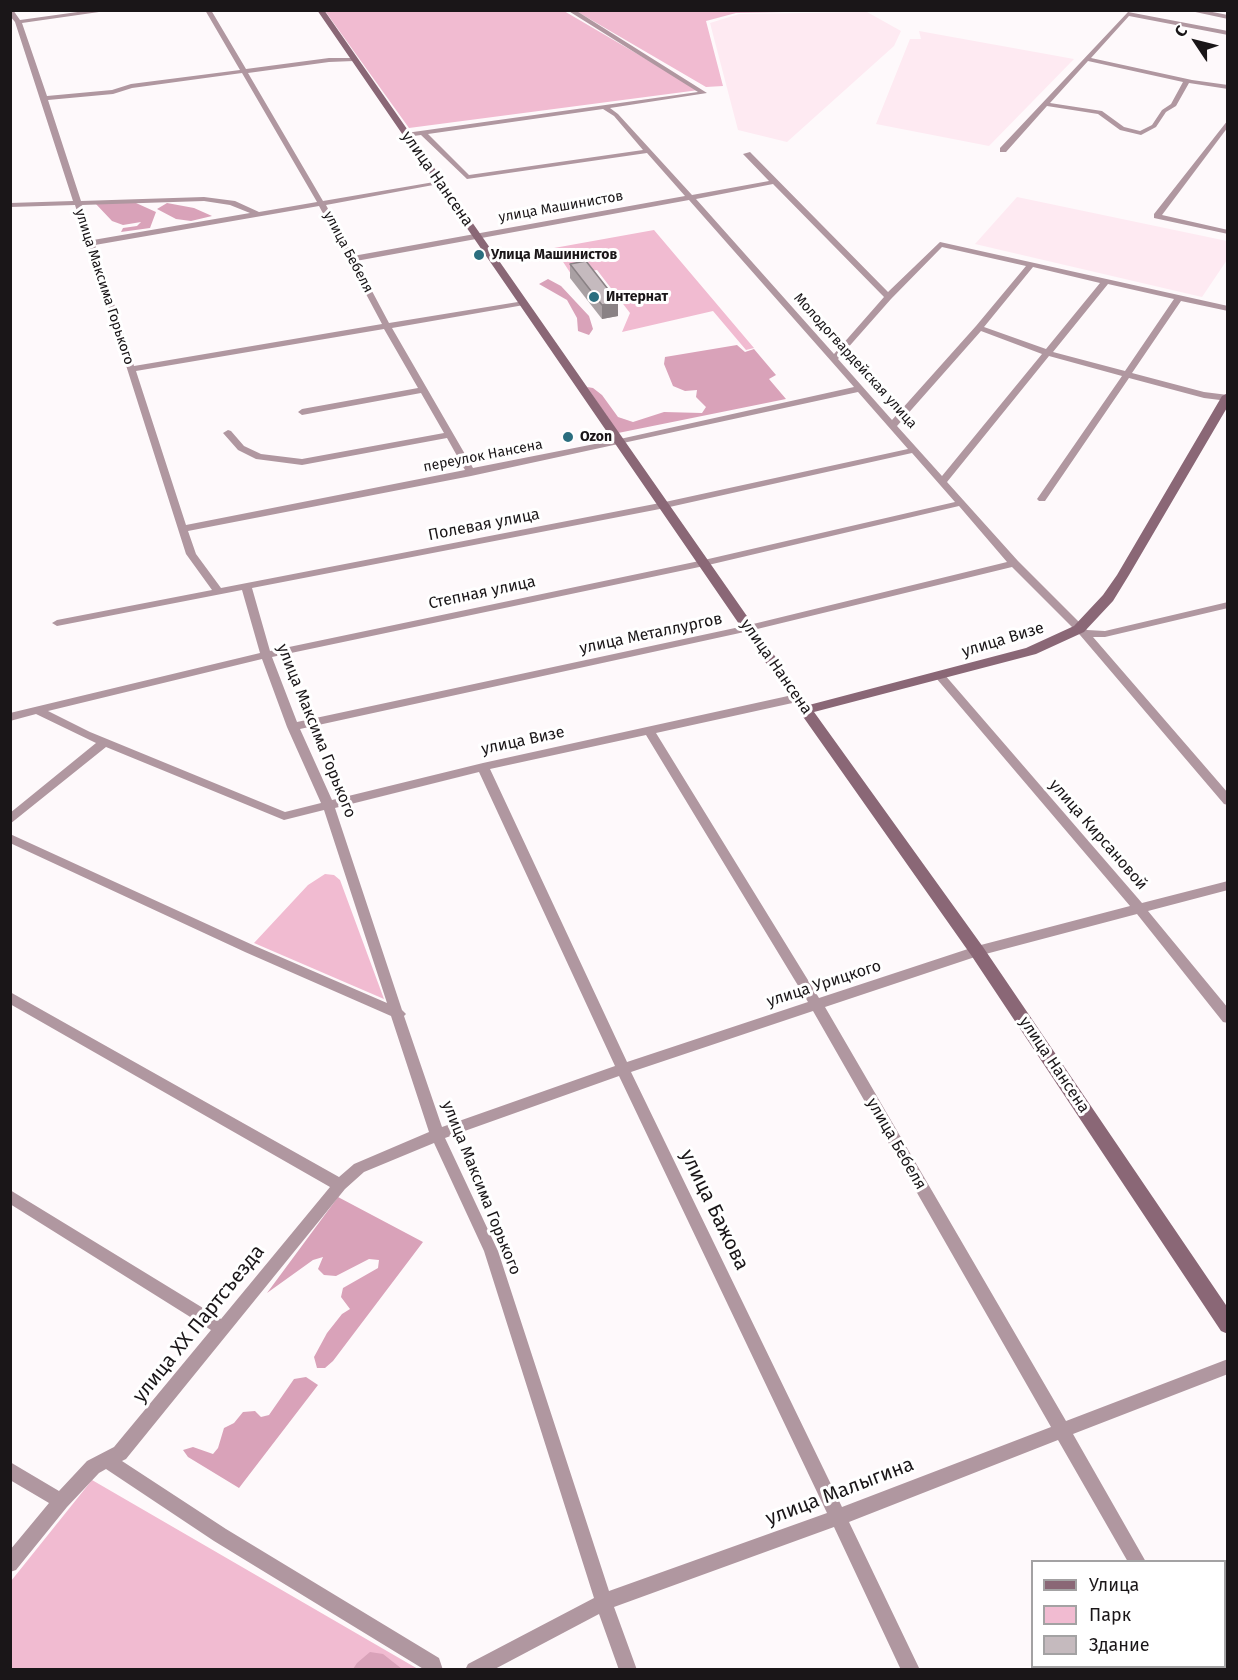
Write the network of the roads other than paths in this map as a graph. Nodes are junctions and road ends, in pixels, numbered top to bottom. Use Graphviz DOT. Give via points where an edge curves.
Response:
graph roads {
  1 [pos="10,10"];
  2 [pos="110,10"];
  3 [pos="208,10"];
  4 [pos="320,10"];
  5 [pos="570,10"];
  6 [pos="1189,10"];
  7 [pos="1227,17"];
  8 [pos="18,22"];
  9 [pos="1227,33"];
  10 [pos="354,59"];
  11 [pos="1087,59"];
  12 [pos="244,71"];
  13 [pos="1187,81"];
  14 [pos="1227,87"];
  15 [pos="44,99"];
  16 [pos="1045,104"];
  17 [pos="605,108"];
  18 [pos="1227,122"];
  19 [pos="423,133"];
  20 [pos="406,135"];
  21 [pos="1003,150"];
  22 [pos="649,151"];
  23 [pos="747,154"];
  24 [pos="774,182"];
  25 [pos="440,183"];
  26 [pos="691,198"];
  27 [pos="76,202"];
  28 [pos="321,203"];
  29 [pos="10,205"];
  30 [pos="258,214"];
  31 [pos="1227,223"];
  32 [pos="1225,231"];
  33 [pos="476,236"];
  34 [pos="90,243"];
  35 [pos="352,260"];
  36 [pos="1032,264"];
  37 [pos="1106,281"];
  38 [pos="888,297"];
  39 [pos="1179,298"];
  40 [pos="524,303"];
  41 [pos="1227,309"];
  42 [pos="386,325"];
  43 [pos="980,328"];
  44 [pos="1048,353"];
  45 [pos="833,360"];
  46 [pos="132,369"];
  47 [pos="1127,375"];
  48 [pos="859,389"];
  49 [pos="424,390"];
  50 [pos="1227,397"];
  51 [pos="302,412"];
  52 [pos="893,425"];
  53 [pos="228,433"];
  54 [pos="450,435"];
  55 [pos="620,442"];
  56 [pos="915,450"];
  57 [pos="471,472"];
  58 [pos="943,481"];
  59 [pos="1042,499"];
  60 [pos="961,503"];
  61 [pos="665,505"];
  62 [pos="182,529"];
  63 [pos="704,563"];
  64 [pos="1014,563"];
  65 [pos="246,587"];
  66 [pos="219,592"];
  67 [pos="1227,606"];
  68 [pos="57,623"];
  69 [pos="749,628"];
  70 [pos="1081,631"];
  71 [pos="266,655"];
  72 [pos="940,676"];
  73 [pos="802,704"];
  74 [pos="38,711"];
  75 [pos="10,717"];
  76 [pos="292,727"];
  77 [pos="649,730"];
  78 [pos="105,742"];
  79 [pos="483,767"];
  80 [pos="1227,801"];
  81 [pos="328,805"];
  82 [pos="10,820"];
  83 [pos="10,838"];
  84 [pos="1227,885"];
  85 [pos="1139,908"];
  86 [pos="977,951"];
  87 [pos="10,997"];
  88 [pos="816,1004"];
  89 [pos="399,1014"];
  90 [pos="1227,1018"];
  91 [pos="623,1069"];
  92 [pos="437,1135"];
  93 [pos="340,1185"];
  94 [pos="10,1196"];
  95 [pos="1227,1325"];
  96 [pos="222,1328"];
  97 [pos="1227,1366"];
  98 [pos="1060,1429"];
  99 [pos="107,1460"];
  100 [pos="10,1470"];
  101 [pos="61,1501"];
  102 [pos="838,1517"];
  103 [pos="1137,1560"];
  104 [pos="10,1564"];
  105 [pos="604,1602"];
  106 [pos="434,1670"];
  107 [pos="474,1670"];
  108 [pos="628,1670"];
  109 [pos="911,1670"];
  1 -- 8 [label="street, улица Максима Горького"];
  2 -- 8 [label="street"];
  3 -- 12 [label="street, улица Бебеля"];
  4 -- 10 [label="main road, улица Нансена"];
  5 -- 17 [label="street" via="704,93"];
  6 -- 7 [label="street"];
  8 -- 15 [label="street, улица Максима Горького"];
  9 -- 11 [label="street" via="1128,14"];
  10 -- 12 [label="street"];
  10 -- 20 [label="main road, улица Нансена"];
  11 -- 13 [label="street"];
  11 -- 16 [label="street"];
  12 -- 15 [label="street"];
  12 -- 28 [label="street, улица Бебеля"];
  13 -- 14 [label="street"];
  13 -- 16 [label="street" via="1174,105 1164,111 1154,126 1141,133 1122,129 1100,112"];
  15 -- 27 [label="street, улица Максима Горького"];
  16 -- 21 [label="street"];
  17 -- 19 [label="street"];
  17 -- 22 [label="street, Молодогвардейская улица"];
  18 -- 32 [label="street" via="1157,216"];
  19 -- 20 [label="street"];
  19 -- 22 [label="street" via="467,177"];
  20 -- 25 [label="main road, улица Нансена"];
  22 -- 26 [label="street, Молодогвардейская улица"];
  23 -- 24 [label="street"];
  24 -- 26 [label="street, улица Машинистов"];
  24 -- 38 [label="street"];
  25 -- 28 [label="street"];
  25 -- 33 [label="main road, улица Нансена"];
  26 -- 33 [label="street, улица Машинистов"];
  26 -- 45 [label="street, Молодогвардейская улица"];
  27 -- 29 [label="street"];
  27 -- 30 [label="street" via="204,200 232,203"];
  27 -- 34 [label="street, улица Максима Горького"];
  28 -- 30 [label="street"];
  28 -- 35 [label="street, улица Бебеля"];
  30 -- 34 [label="street"];
  31 -- 32 [label="street"];
  33 -- 35 [label="street, улица Машинистов"];
  33 -- 40 [label="main road, улица Нансена"];
  34 -- 46 [label="street, улица Максима Горького"];
  35 -- 42 [label="street, улица Бебеля"];
  36 -- 37 [label="street"];
  36 -- 38 [label="street" via="940,244"];
  36 -- 43 [label="street"];
  37 -- 39 [label="street"];
  37 -- 44 [label="street"];
  38 -- 45 [label="street"];
  39 -- 41 [label="street"];
  39 -- 47 [label="street"];
  40 -- 42 [label="street"];
  40 -- 55 [label="main road, улица Нансена"];
  42 -- 46 [label="street"];
  42 -- 49 [label="street, улица Бебеля"];
  43 -- 44 [label="street"];
  43 -- 52 [label="street"];
  44 -- 47 [label="street"];
  44 -- 58 [label="street"];
  45 -- 48 [label="street, Молодогвардейская улица"];
  46 -- 62 [label="street, улица Максима Горького"];
  47 -- 50 [label="street"];
  47 -- 59 [label="street"];
  48 -- 52 [label="street, Молодогвардейская улица"];
  48 -- 55 [label="street, переулок Нансена"];
  49 -- 51 [label="street"];
  49 -- 54 [label="street, улица Бебеля"];
  50 -- 70 [label="main road, улица Визе" via="1118,583"];
  52 -- 56 [label="street, Молодогвардейская улица"];
  53 -- 54 [label="street" via="241,448 259,457 302,462"];
  54 -- 57 [label="street, улица Бебеля"];
  55 -- 57 [label="street, переулок Нансена"];
  55 -- 61 [label="main road, улица Нансена"];
  56 -- 58 [label="street, Молодогвардейская улица"];
  56 -- 61 [label="street, Полевая улица"];
  57 -- 62 [label="street, переулок Нансена"];
  58 -- 60 [label="street, Молодогвардейская улица"];
  60 -- 63 [label="street, Степная улица"];
  60 -- 64 [label="street, Молодогвардейская улица"];
  61 -- 63 [label="main road, улица Нансена"];
  61 -- 65 [label="street, Полевая улица"];
  62 -- 66 [label="street, улица Максима Горького" via="191,554"];
  63 -- 69 [label="main road, улица Нансена"];
  63 -- 71 [label="street, Степная улица"];
  64 -- 69 [label="street, улица Металлургов"];
  64 -- 70 [label="street, Молодогвардейская улица"];
  65 -- 66 [label="street, Полевая улица"];
  65 -- 71 [label="street, улица Максима Горького"];
  66 -- 68 [label="street, Полевая улица"];
  67 -- 70 [label="street" via="1106,634"];
  69 -- 73 [label="main road, улица Нансена"];
  69 -- 76 [label="street, улица Металлургов"];
  70 -- 72 [label="main road, улица Визе" via="1031,651"];
  70 -- 80 [label="street, Молодогвардейская улица"];
  71 -- 74 [label="street, Степная улица"];
  71 -- 76 [label="street, улица Максима Горького"];
  72 -- 73 [label="main road, улица Визе"];
  72 -- 85 [label="street, улица Кирсановой"];
  73 -- 77 [label="street, улица Визе"];
  73 -- 86 [label="main road, улица Нансена"];
  74 -- 75 [label="street, Степная улица"];
  74 -- 78 [label="street, улица Визе"];
  76 -- 81 [label="street, улица Максима Горького"];
  77 -- 79 [label="street, улица Визе"];
  77 -- 88 [label="street, улица Бебеля"];
  78 -- 81 [label="street, улица Визе" via="284,816"];
  78 -- 82 [label="street"];
  79 -- 81 [label="street, улица Визе"];
  79 -- 91 [label="street, улица Бажова"];
  81 -- 89 [label="street, улица Максима Горького"];
  83 -- 89 [label="street"];
  84 -- 85 [label="street, улица Урицкого"];
  85 -- 86 [label="street, улица Урицкого"];
  85 -- 90 [label="street, улица Кирсановой"];
  86 -- 88 [label="street, улица Урицкого"];
  86 -- 95 [label="main road, улица Нансена"];
  87 -- 93 [label="street"];
  88 -- 91 [label="street, улица Урицкого"];
  88 -- 98 [label="street, улица Бебеля"];
  89 -- 92 [label="street, улица Максима Горького"];
  91 -- 92 [label="street, улица Урицкого"];
  91 -- 102 [label="street, улица Бажова"];
  92 -- 93 [label="street, улица XX Партсъезда" via="359,1168"];
  92 -- 105 [label="street, улица Максима Горького" via="491,1251"];
  93 -- 96 [label="street, улица XX Партсъезда"];
  94 -- 96 [label="street"];
  96 -- 99 [label="street, улица XX Партсъезда" via="120,1453"];
  97 -- 98 [label="street, улица Малыгина"];
  98 -- 102 [label="street, улица Малыгина"];
  98 -- 103 [label="street, улица Бебеля"];
  99 -- 101 [label="street, улица XX Партсъезда" via="93,1467"];
  99 -- 106 [label="street" via="220,1535 433,1664"];
  100 -- 101 [label="street"];
  101 -- 104 [label="street, улица XX Партсъезда"];
  102 -- 105 [label="street, улица Малыгина"];
  102 -- 109 [label="street, улица Бажова"];
  105 -- 107 [label="street, улица Малыгина"];
  105 -- 108 [label="street, улица Максима Горького"];
}
